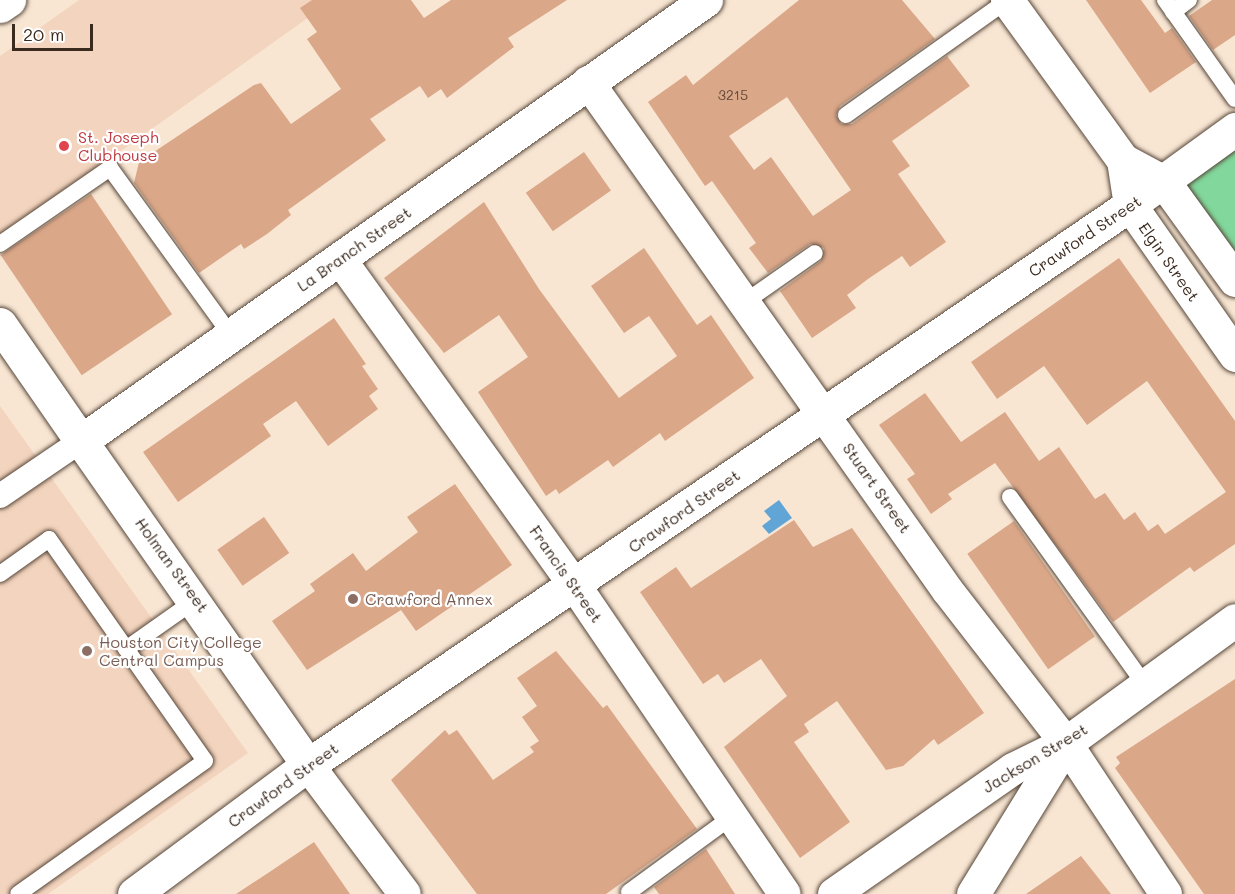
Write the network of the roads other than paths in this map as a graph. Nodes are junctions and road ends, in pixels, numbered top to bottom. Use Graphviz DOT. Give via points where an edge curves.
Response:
graph roads {
  1 [pos="9,0"];
  2 [pos="706,0"];
  3 [pos="1007,0"];
  4 [pos="1189,0"];
  5 [pos="0,6"];
  6 [pos="1169,6"];
  7 [pos="588,82"];
  8 [pos="1235,99"];
  9 [pos="846,115"];
  10 [pos="1235,129"];
  11 [pos="1123,160"];
  12 [pos="1164,182"];
  13 [pos="1130,205"];
  14 [pos="0,244"];
  15 [pos="815,253"];
  16 [pos="340,259"];
  17 [pos="1235,280"];
  18 [pos="746,302"];
  19 [pos="0,324"];
  20 [pos="231,335"];
  21 [pos="1235,355"];
  22 [pos="825,414"];
  23 [pos="81,441"];
  24 [pos="0,496"];
  25 [pos="1010,498"];
  26 [pos="0,574"];
  27 [pos="576,586"];
  28 [pos="197,599"];
  29 [pos="1235,620"];
  30 [pos="126,649"];
  31 [pos="1145,685"];
  32 [pos="1066,743"];
  33 [pos="308,765"];
  34 [pos="733,816"];
  35 [pos="629,892"];
  36 [pos="18,894"];
  37 [pos="134,894"];
  38 [pos="405,894"];
  39 [pos="785,894"];
  40 [pos="834,894"];
  41 [pos="972,894"];
  42 [pos="1166,894"];
  1 -- 5 [label="main road"];
  2 -- 7 [label="main road, La Branch Street"];
  3 -- 9 [label="lane"];
  3 -- 11 [label="main road, Elgin Street"];
  4 -- 6 [label="lane"];
  6 -- 8 [label="lane"];
  7 -- 16 [label="main road, La Branch Street"];
  7 -- 18 [label="street, Stuart Street"];
  10 -- 12 [label="main road, Crawford Street"];
  11 -- 12 [label="main road, Elgin Street"];
  11 -- 13 [label="main road, Elgin Street"];
  12 -- 13 [label="main road, Crawford Street"];
  12 -- 17 [label="main road, Elgin Street"];
  13 -- 21 [label="main road, Elgin Street"];
  13 -- 22 [label="main road, Crawford Street"];
  14 -- 20 [label="lane" via="110,168"];
  15 -- 18 [label="lane"];
  16 -- 20 [label="main road, La Branch Street"];
  16 -- 27 [label="street, Francis Street"];
  18 -- 22 [label="street, Stuart Street"];
  19 -- 23 [label="main road, Holman Street"];
  20 -- 23 [label="main road, La Branch Street"];
  22 -- 27 [label="main road, Crawford Street"];
  22 -- 32 [label="street, Stuart Street" via="948,591"];
  23 -- 24 [label="street, La Branch Street"];
  23 -- 28 [label="main road, Holman Street"];
  25 -- 31 [label="lane"];
  26 -- 30 [label="lane" via="49,539"];
  27 -- 33 [label="main road, Crawford Street"];
  27 -- 34 [label="street, Francis Street"];
  28 -- 30 [label="lane"];
  28 -- 33 [label="main road, Holman Street"];
  29 -- 31 [label="main road, Jackson Street"];
  30 -- 36 [label="lane" via="205,761"];
  31 -- 32 [label="main road, Jackson Street"];
  32 -- 40 [label="street, Jackson Street" via="1013,769"];
  32 -- 41 [label="main road"];
  32 -- 42 [label="street, Stuart Street"];
  33 -- 37 [label="main road, Crawford Street"];
  33 -- 38 [label="street, Holman Street"];
  34 -- 35 [label="lane"];
  34 -- 39 [label="street, Francis Street"];
}
